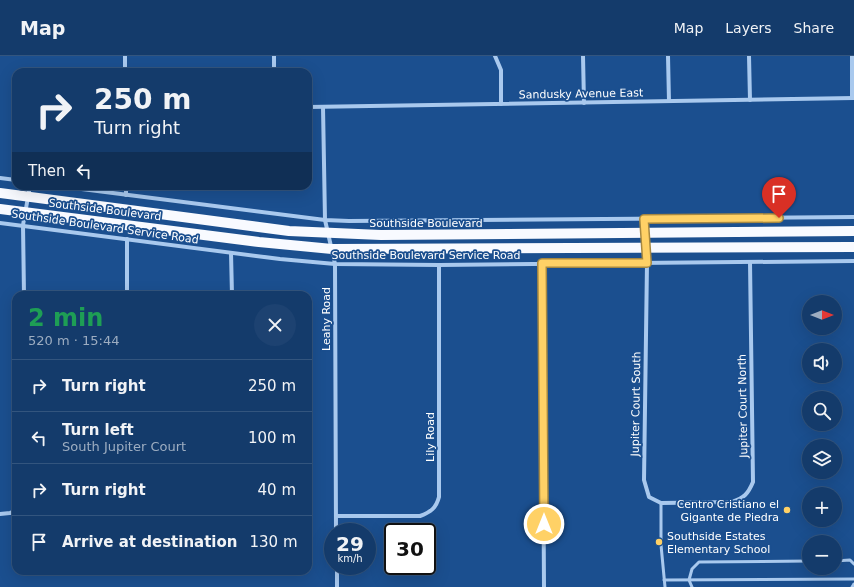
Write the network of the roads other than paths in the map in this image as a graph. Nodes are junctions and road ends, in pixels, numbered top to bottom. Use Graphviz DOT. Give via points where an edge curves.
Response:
graph roads {
  1 [pos="124,56"];
  2 [pos="274,56"];
  3 [pos="496,56"];
  4 [pos="583,56"];
  5 [pos="668,56"];
  6 [pos="749,56"];
  7 [pos="852,56"];
  8 [pos="125,68"];
  9 [pos="274,68"];
  10 [pos="853,98"];
  11 [pos="750,100"];
  12 [pos="669,102"];
  13 [pos="584,103"];
  14 [pos="501,104"];
  15 [pos="312,107"];
  16 [pos="323,107"];
  17 [pos="0,178"];
  18 [pos="12,180"];
  19 [pos="30,190"];
  20 [pos="88,190"];
  21 [pos="126,190"];
  22 [pos="0,194"];
  23 [pos="126,195"];
  24 [pos="29,197"];
  25 [pos="0,209"];
  26 [pos="26,212"];
  27 [pos="854,217"];
  28 [pos="644,219"];
  29 [pos="325,220"];
  30 [pos="0,223"];
  31 [pos="23,226"];
  32 [pos="854,231"];
  33 [pos="645,233"];
  34 [pos="328,234"];
  35 [pos="127,239"];
  36 [pos="854,247"];
  37 [pos="332,249"];
  38 [pos="646,249"];
  39 [pos="231,253"];
  40 [pos="854,261"];
  41 [pos="750,262"];
  42 [pos="542,263"];
  43 [pos="647,263"];
  44 [pos="335,264"];
  45 [pos="439,265"];
  46 [pos="24,291"];
  47 [pos="127,291"];
  48 [pos="232,291"];
  49 [pos="661,503"];
  50 [pos="12,512"];
  51 [pos="0,514"];
  52 [pos="336,516"];
  53 [pos="336,523"];
  54 [pos="802,561"];
  55 [pos="842,561"];
  56 [pos="854,564"];
  57 [pos="337,575"];
  58 [pos="854,579"];
  59 [pos="664,580"];
  60 [pos="689,580"];
  61 [pos="854,584"];
  62 [pos="337,587"];
  63 [pos="544,587"];
  64 [pos="665,587"];
  65 [pos="692,587"];
  66 [pos="852,587"];
  1 -- 8 [label="street"];
  2 -- 9 [label="street"];
  3 -- 14 [label="street" via="501,70"];
  4 -- 13 [label="street"];
  5 -- 12 [label="street"];
  6 -- 11 [label="street"];
  7 -- 10 [label="street"];
  10 -- 11 [label="street, Sandusky Avenue East"];
  11 -- 12 [label="street, Sandusky Avenue East"];
  12 -- 13 [label="street, Sandusky Avenue East"];
  13 -- 14 [label="street, Sandusky Avenue East"];
  14 -- 16 [label="street, Sandusky Avenue East"];
  15 -- 16 [label="street, Sandusky Avenue East"];
  16 -- 29 [label="street, Leahy Road"];
  17 -- 18 [label="street"];
  19 -- 24 [label="street"];
  20 -- 23 [label="street"];
  21 -- 23 [label="street"];
  22 -- 24 [label="highway, Southside Boulevard"];
  23 -- 29 [label="street"];
  24 -- 26 [label="street"];
  24 -- 34 [label="highway, Southside Boulevard"];
  25 -- 26 [label="highway, Southside Boulevard"];
  26 -- 31 [label="street"];
  26 -- 37 [label="highway, Southside Boulevard"];
  27 -- 28 [label="street"];
  28 -- 29 [label="street"];
  28 -- 33 [label="street, Jupiter Court South"];
  29 -- 34 [label="street, Leahy Road"];
  30 -- 31 [label="street, Southside Boulevard Service Road"];
  31 -- 35 [label="street, Southside Boulevard Service Road"];
  31 -- 46 [label="street"];
  32 -- 33 [label="highway, Southside Boulevard"];
  33 -- 34 [label="highway, Southside Boulevard"];
  33 -- 38 [label="street, Jupiter Court South"];
  34 -- 37 [label="street, Leahy Road"];
  35 -- 39 [label="street, Southside Boulevard Service Road"];
  35 -- 47 [label="street"];
  36 -- 38 [label="highway, Southside Boulevard"];
  37 -- 38 [label="highway, Southside Boulevard"];
  37 -- 44 [label="street, Leahy Road"];
  38 -- 43 [label="street, Jupiter Court South"];
  39 -- 44 [label="street, Southside Boulevard Service Road"];
  39 -- 48 [label="street"];
  40 -- 41 [label="street, Southside Boulevard Service Road"];
  41 -- 43 [label="street, Southside Boulevard Service Road"];
  41 -- 49 [label="street, Jupiter Court North" via="753,482 749,493 742,499 732,502"];
  42 -- 43 [label="street, Southside Boulevard Service Road"];
  42 -- 45 [label="street, Southside Boulevard Service Road"];
  42 -- 63 [label="street"];
  43 -- 49 [label="street, Jupiter Court South" via="644,480 649,497"];
  44 -- 45 [label="street, Southside Boulevard Service Road"];
  44 -- 52 [label="street, Leahy Road"];
  45 -- 52 [label="street, Lily Road" via="438,502 429,513 420,516"];
  49 -- 59 [label="lane"];
  50 -- 51 [label="street"];
  52 -- 53 [label="street, Leahy Road"];
  54 -- 60 [label="lane" via="699,562 692,569"];
  55 -- 56 [label="lane" via="850,560"];
  57 -- 62 [label="street"];
  58 -- 60 [label="lane"];
  59 -- 60 [label="lane"];
  59 -- 64 [label="lane"];
  60 -- 65 [label="lane"];
  61 -- 66 [label="lane"];
}
